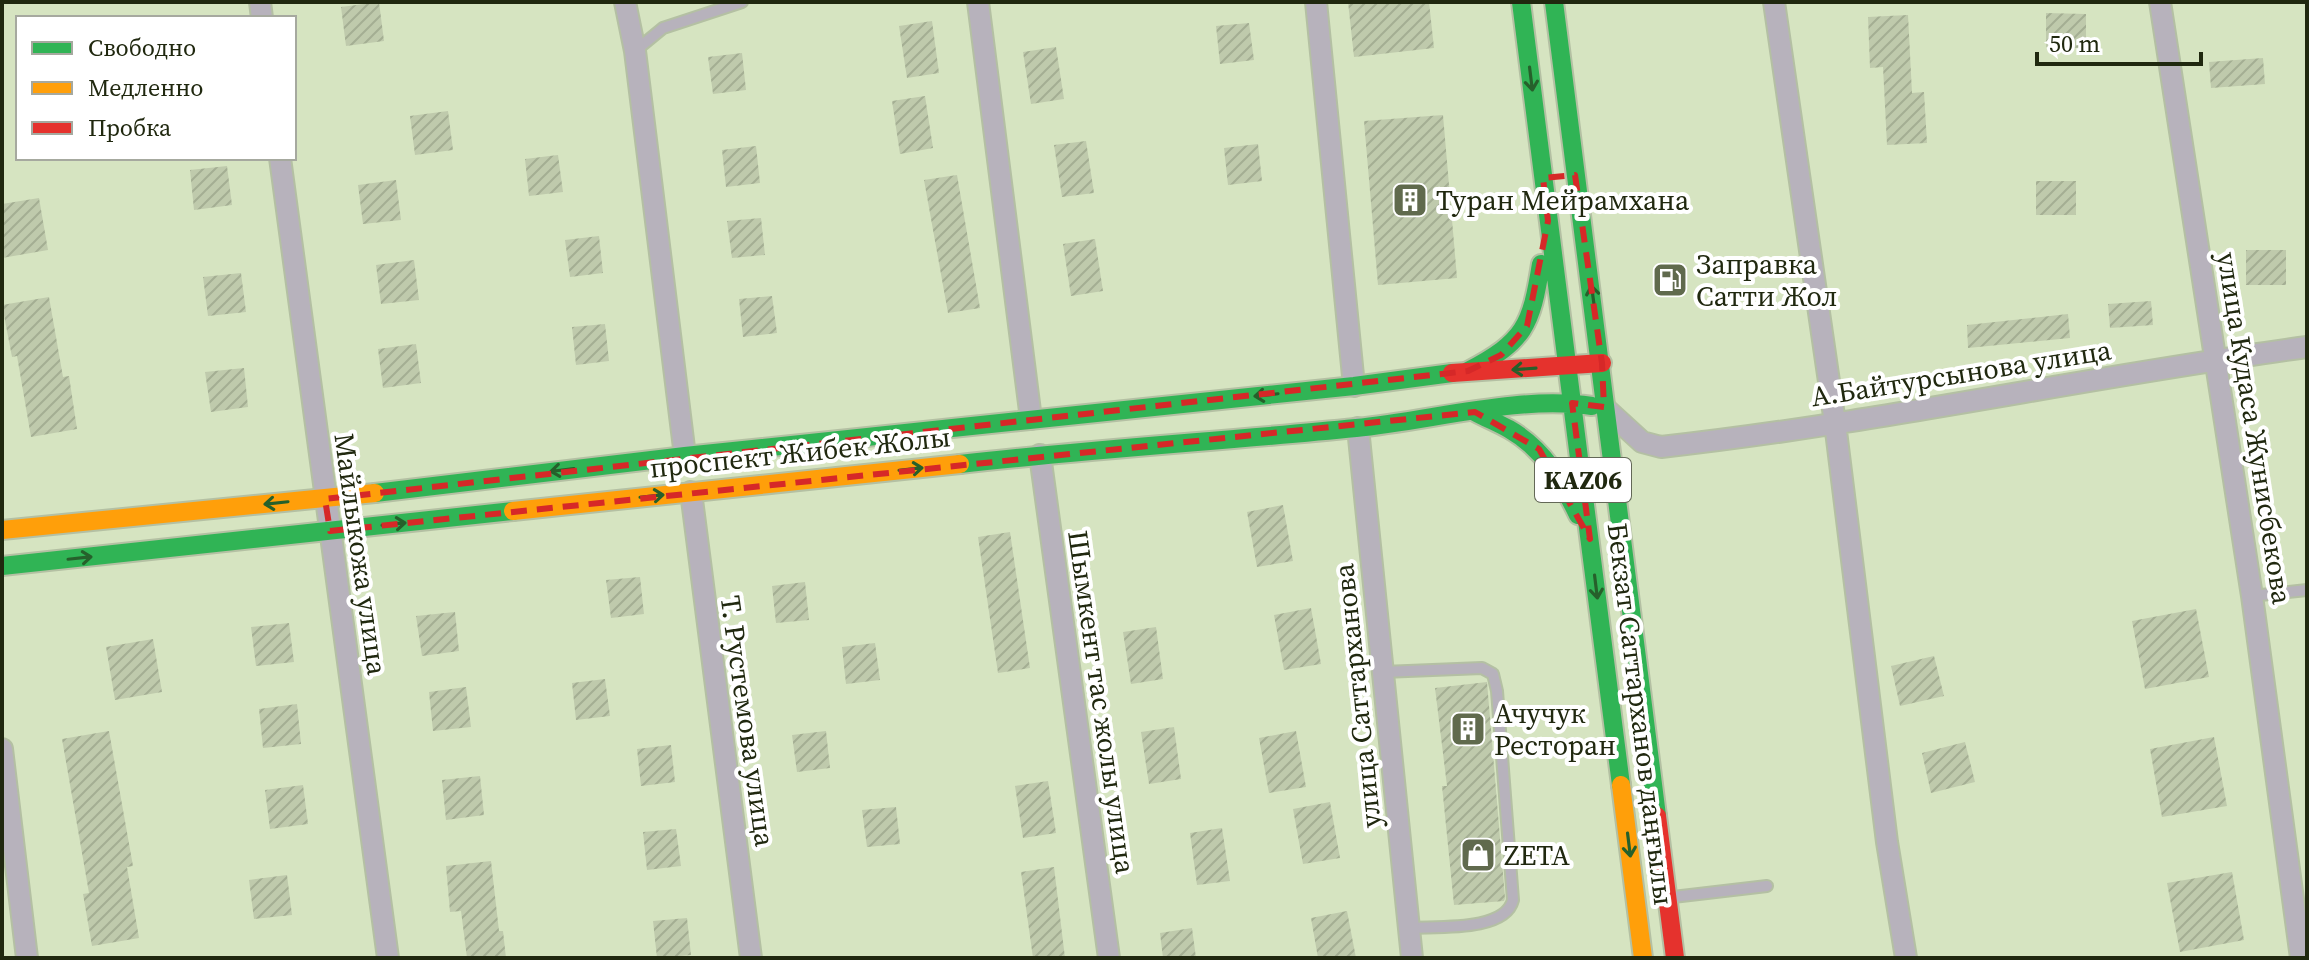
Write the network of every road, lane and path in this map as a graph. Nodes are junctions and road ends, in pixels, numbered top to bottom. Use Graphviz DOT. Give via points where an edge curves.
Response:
graph roads {
  1 [pos="625,2"];
  2 [pos="742,2"];
  3 [pos="978,2"];
  4 [pos="1316,2"];
  5 [pos="1521,2"];
  6 [pos="1554,2"];
  7 [pos="1774,2"];
  8 [pos="2160,2"];
  9 [pos="635,51"];
  10 [pos="280,160"];
  11 [pos="1575,175"];
  12 [pos="1543,178"];
  13 [pos="1548,221"];
  14 [pos="2307,347"];
  15 [pos="2217,359"];
  16 [pos="1602,363"];
  17 [pos="1565,365"];
  18 [pos="1468,371"];
  19 [pos="1354,386"];
  20 [pos="1572,403"];
  21 [pos="1604,407"];
  22 [pos="1475,412"];
  23 [pos="1031,419"];
  24 [pos="1835,423"];
  25 [pos="1358,428"];
  26 [pos="1040,455"];
  27 [pos="685,456"];
  28 [pos="691,492"];
  29 [pos="325,499"];
  30 [pos="2,530"];
  31 [pos="330,531"];
  32 [pos="1590,539"];
  33 [pos="2,566"];
  34 [pos="2307,590"];
  35 [pos="2252,596"];
  36 [pos="1383,672"];
  37 [pos="2,749"];
  38 [pos="1767,886"];
  39 [pos="1667,898"];
  40 [pos="1409,928"];
  41 [pos="27,958"];
  42 [pos="388,958"];
  43 [pos="751,958"];
  44 [pos="1109,958"];
  45 [pos="1412,958"];
  46 [pos="1643,958"];
  47 [pos="1675,958"];
  48 [pos="1906,958"];
  49 [pos="2301,958"];
  1 -- 9 [label="street"];
  2 -- 9 [label="lane" via="663,28"];
  3 -- 23 [label="street"];
  4 -- 19 [label="street"];
  5 -- 12 [label="street, Бекзат Саттарханов даңғылы / KАZ06, one-way"];
  6 -- 11 [label="street, Бекзат Саттарханов даңғылы / KАZ06"];
  7 -- 24 [label="street"];
  8 -- 15 [label="street, улица Кудаса Жунисбекова"];
  9 -- 27 [label="street"];
  10 -- 29 [label="street, Майлыкожа улица"];
  11 -- 12 [label="street"];
  16 -- 11 [label="street, Бекзат Саттарханов даңғылы / KАZ06, one-way"];
  12 -- 13 [label="street, Бекзат Саттарханов даңғылы / KАZ06"];
  13 -- 17 [label="street, Бекзат Саттарханов даңғылы / KАZ06"];
  13 -- 18 [label="street" via="1536,303 1527,326 1501,355"];
  14 -- 15 [label="street, А.Байтурсынова улица"];
  15 -- 24 [label="street, А.Байтурсынова улица"];
  15 -- 35 [label="street, улица Кудаса Жунисбекова"];
  16 -- 17 [label="street, проспект Жибек Жолы"];
  16 -- 21 [label="street, Бекзат Саттарханов даңғылы / KАZ06"];
  17 -- 18 [label="street, проспект Жибек Жолы, one-way"];
  17 -- 20 [label="street, Бекзат Саттарханов даңғылы / KАZ06"];
  18 -- 19 [label="street, проспект Жибек Жолы"];
  19 -- 23 [label="street, проспект Жибек Жолы, one-way"];
  20 -- 21 [label="street, проспект Жибек Жолы"];
  20 -- 22 [label="street, проспект Жибек Жолы"];
  20 -- 32 [label="street, Бекзат Саттарханов даңғылы / KАZ06"];
  21 -- 24 [label="street, А.Байтурсынова улица" via="1642,442 1661,447"];
  21 -- 39 [label="street, Бекзат Саттарханов даңғылы / KАZ06"];
  22 -- 25 [label="street, проспект Жибек Жолы"];
  22 -- 32 [label="street" via="1539,449 1555,468"];
  23 -- 27 [label="street, проспект Жибек Жолы"];
  24 -- 48 [label="street"];
  25 -- 26 [label="street, проспект Жибек Жолы"];
  25 -- 36 [label="street, улица Саттарханова"];
  28 -- 26 [label="street, проспект Жибек Жолы, one-way"];
  26 -- 44 [label="street, Шымкент тас жолы улица"];
  27 -- 29 [label="street, проспект Жибек Жолы, one-way"];
  31 -- 28 [label="street, проспект Жибек Жолы, one-way"];
  28 -- 43 [label="street, Т. Рустемова улица"];
  29 -- 30 [label="street, проспект Жибек Жолы, one-way"];
  29 -- 31 [label="street, Майлыкожа улица"];
  33 -- 31 [label="street, проспект Жибек Жолы, one-way"];
  31 -- 42 [label="street, Майлыкожа улица"];
  32 -- 46 [label="street, Бекзат Саттарханов даңғылы / KАZ06, one-way"];
  34 -- 35 [label="lane"];
  35 -- 49 [label="street, улица Кудаса Жунисбекова"];
  36 -- 40 [label="street, улица Саттарханова"];
  36 -- 40 [label="lane" via="1482,668 1493,674 1497,691 1512,906 1503,917 1484,923"];
  37 -- 41 [label="street"];
  38 -- 39 [label="lane"];
  39 -- 47 [label="street, Бекзат Саттарханов даңғылы / KАZ06"];
  40 -- 45 [label="street, улица Саттарханова"];
}
